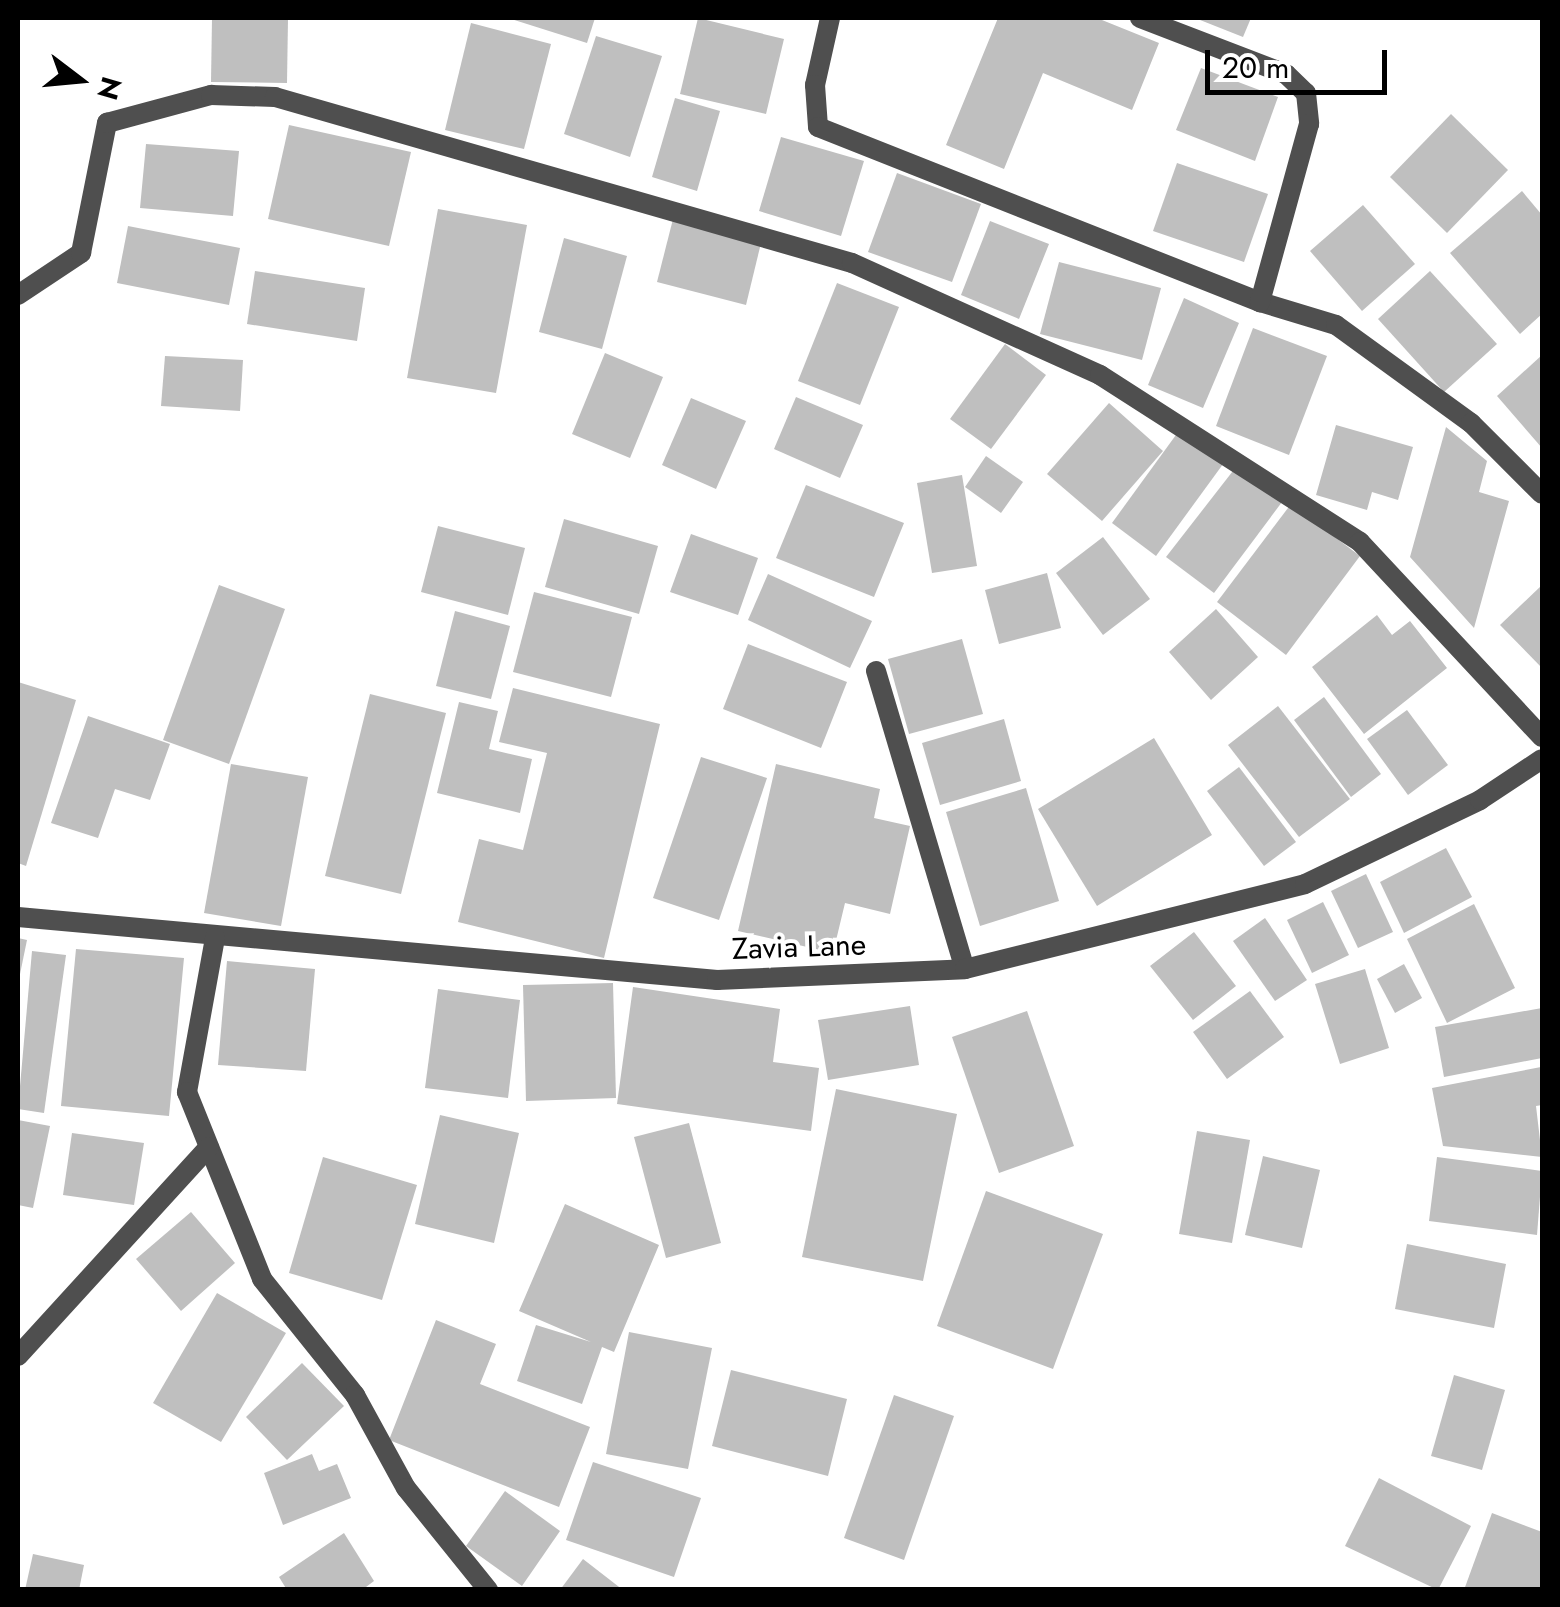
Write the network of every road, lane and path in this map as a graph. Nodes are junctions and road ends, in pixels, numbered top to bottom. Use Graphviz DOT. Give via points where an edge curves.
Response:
graph roads {
  1 [pos="830,18"];
  2 [pos="1140,18"];
  3 [pos="18,296"];
  4 [pos="1260,302"];
  5 [pos="1542,494"];
  6 [pos="876,671"];
  7 [pos="1542,737"];
  8 [pos="1542,759"];
  9 [pos="18,917"];
  10 [pos="215,938"];
  11 [pos="965,969"];
  12 [pos="208,1148"];
  13 [pos="18,1356"];
  14 [pos="488,1590"];
  1 -- 4 [label="street" via="815,85 818,127"];
  2 -- 4 [label="street" via="1286,74 1306,92 1309,124"];
  3 -- 7 [label="street" via="81,252 107,123 210,95 275,97 852,263 1100,375 1360,542"];
  4 -- 5 [label="street" via="1336,325 1471,423"];
  6 -- 11 [label="street"];
  8 -- 11 [label="street, Zavia Lane" via="1480,800 1305,884"];
  9 -- 10 [label="street, Zavia Lane"];
  10 -- 11 [label="street, Zavia Lane" via="717,980"];
  10 -- 12 [label="street" via="187,1092"];
  12 -- 13 [label="street"];
  12 -- 14 [label="street" via="262,1279 355,1395 406,1488"];
}
